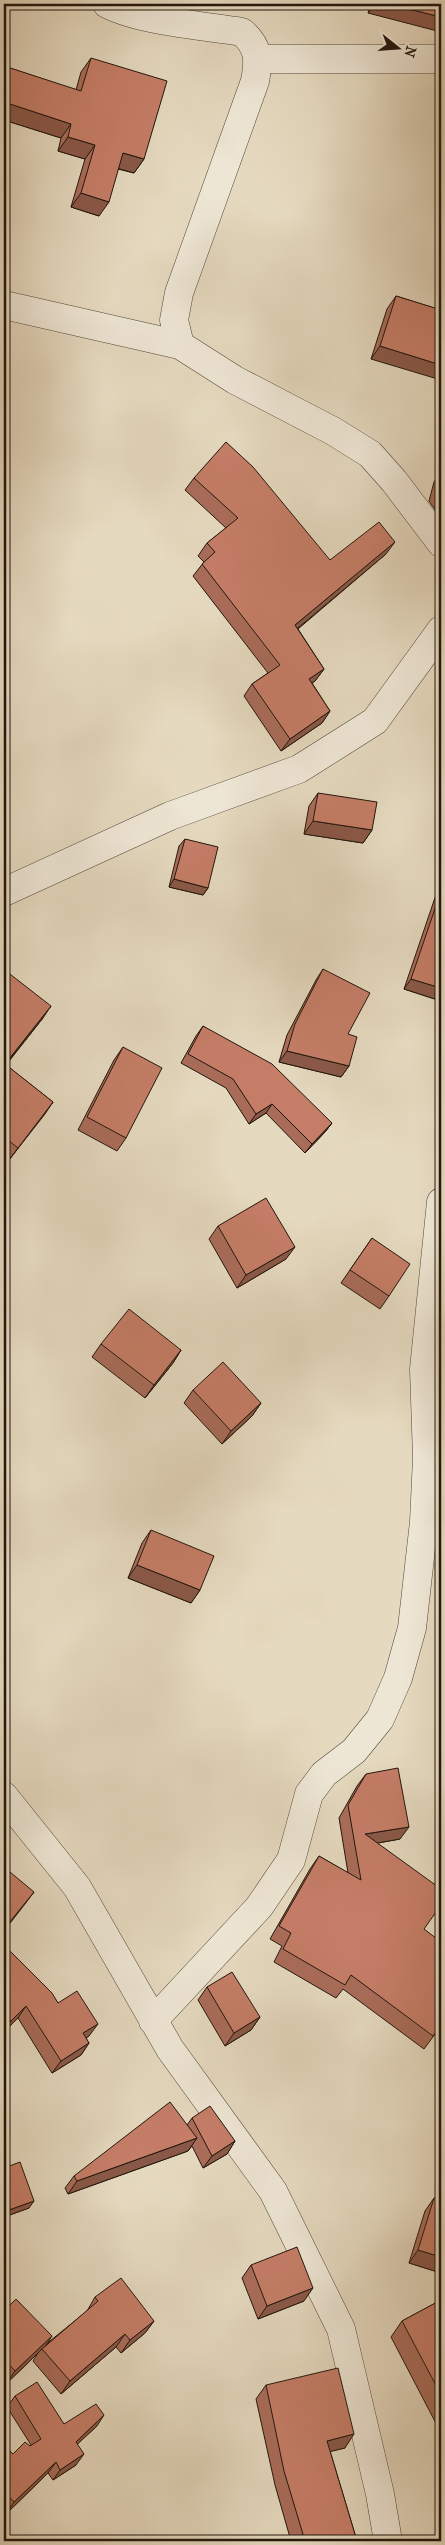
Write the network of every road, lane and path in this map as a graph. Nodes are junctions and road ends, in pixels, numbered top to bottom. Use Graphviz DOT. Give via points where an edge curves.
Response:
graph roads {
  1 [pos="107,4"];
  2 [pos="259,59"];
  3 [pos="441,59"];
  4 [pos="4,305"];
  5 [pos="180,345"];
  6 [pos="441,543"];
  7 [pos="441,630"];
  8 [pos="4,892"];
  9 [pos="441,1202"];
  10 [pos="4,1796"];
  11 [pos="154,2020"];
  12 [pos="388,2541"];
  1 -- 2 [label="street" via="117,10 144,16 242,32 254,42"];
  2 -- 3 [label="street"];
  2 -- 5 [label="street" via="255,81 179,293 174,320"];
  4 -- 5 [label="street"];
  5 -- 6 [label="street" via="235,380 370,454"];
  7 -- 8 [label="street" via="375,721 299,769 170,816"];
  9 -- 11 [label="street" via="424,1369 424,1522 412,1628 398,1678 380,1719 354,1751 324,1774 309,1794 291,1860 259,1907"];
  10 -- 11 [label="street" via="77,1888"];
  11 -- 12 [label="street" via="170,2049 273,2191 341,2329"];
}
